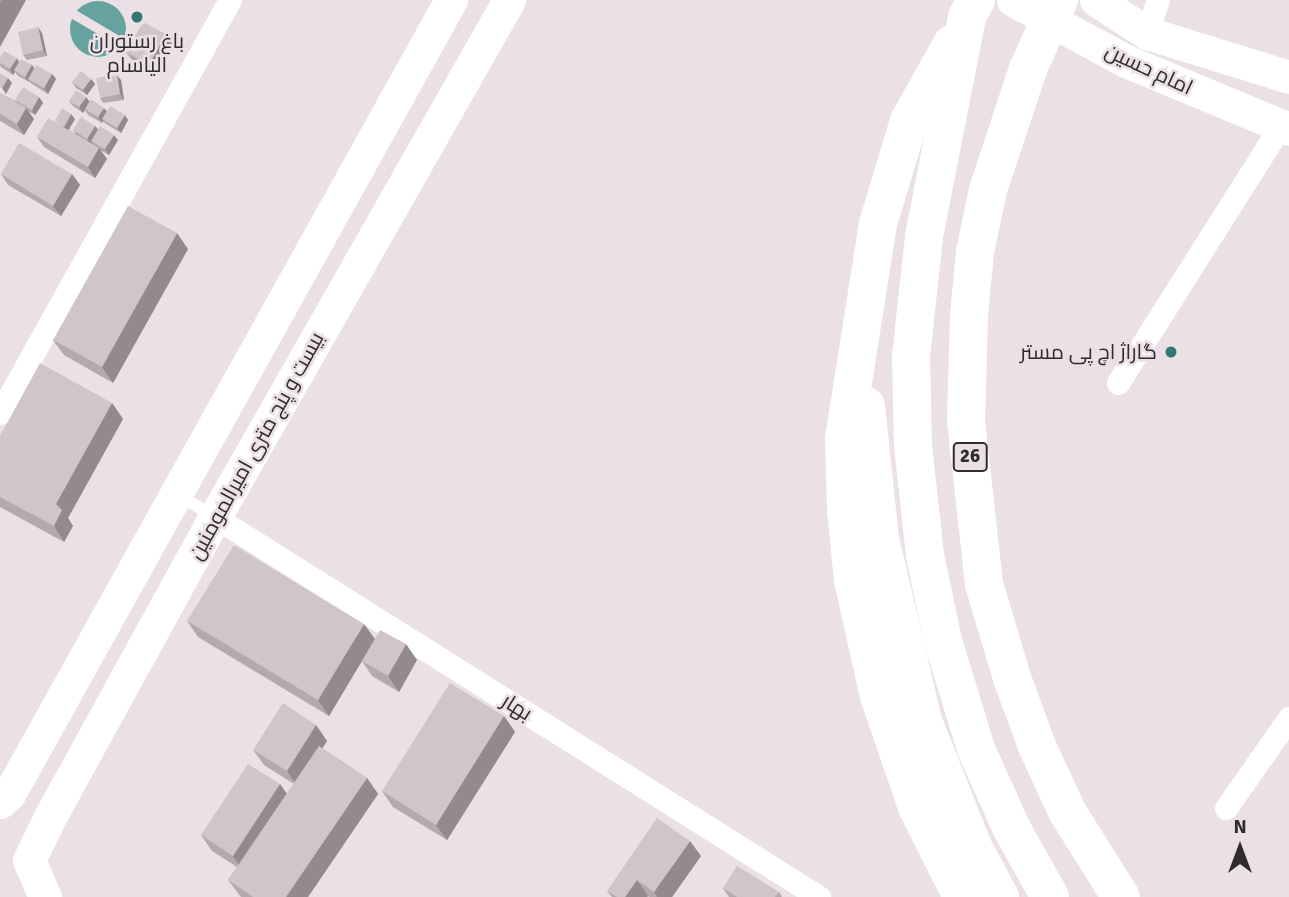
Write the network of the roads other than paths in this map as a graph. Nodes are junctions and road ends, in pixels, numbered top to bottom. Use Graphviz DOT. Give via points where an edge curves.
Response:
graph roads {
  1 [pos="230,0"];
  2 [pos="451,0"];
  3 [pos="509,0"];
  4 [pos="1013,0"];
  5 [pos="1059,0"];
  6 [pos="1096,0"];
  7 [pos="1158,0"];
  8 [pos="971,9"];
  9 [pos="1147,33"];
  10 [pos="1287,70"];
  11 [pos="1284,128"];
  12 [pos="860,327"];
  13 [pos="1118,383"];
  14 [pos="0,413"];
  15 [pos="175,494"];
  16 [pos="215,517"];
  17 [pos="1289,718"];
  18 [pos="5,798"];
  19 [pos="1226,808"];
  20 [pos="51,815"];
  21 [pos="45,897"];
  22 [pos="819,897"];
  23 [pos="962,897"];
  24 [pos="1000,897"];
  25 [pos="1050,897"];
  26 [pos="1121,897"];
  1 -- 14 [label="street"];
  2 -- 15 [label="main road"];
  3 -- 16 [label="main road, بیست و پنج متری امیرالمومنین"];
  4 -- 11 [label="main road, امام حسین" via="1126,61"];
  5 -- 26 [label="highway, 26" via="1028,69 988,190 975,252 966,421 984,584 1012,678 1068,813"];
  6 -- 9 [label="main road, امام حسین"];
  7 -- 9 [label="street"];
  8 -- 12 [label="highway" via="909,121 878,224"];
  8 -- 25 [label="highway" via="923,237 911,356 913,446 925,555 943,641 976,750"];
  9 -- 10 [label="main road, امام حسین"];
  11 -- 13 [label="street"];
  12 -- 23 [label="highway" via="844,439 845,510 853,580 879,696 916,807"];
  12 -- 24 [label="highway" via="880,538 899,628 923,721 974,849"];
  15 -- 16 [label="lane"];
  15 -- 18 [label="main road"];
  16 -- 20 [label="main road, بیست و پنج متری امیرالمومنین"];
  16 -- 22 [label="street, بهار"];
  17 -- 19 [label="street"];
  18 -- 20 [label="main road" via="21,824 36,824"];
  20 -- 21 [label="main road, بیست و پنج متری امیرالمومنین" via="29,860"];
}
